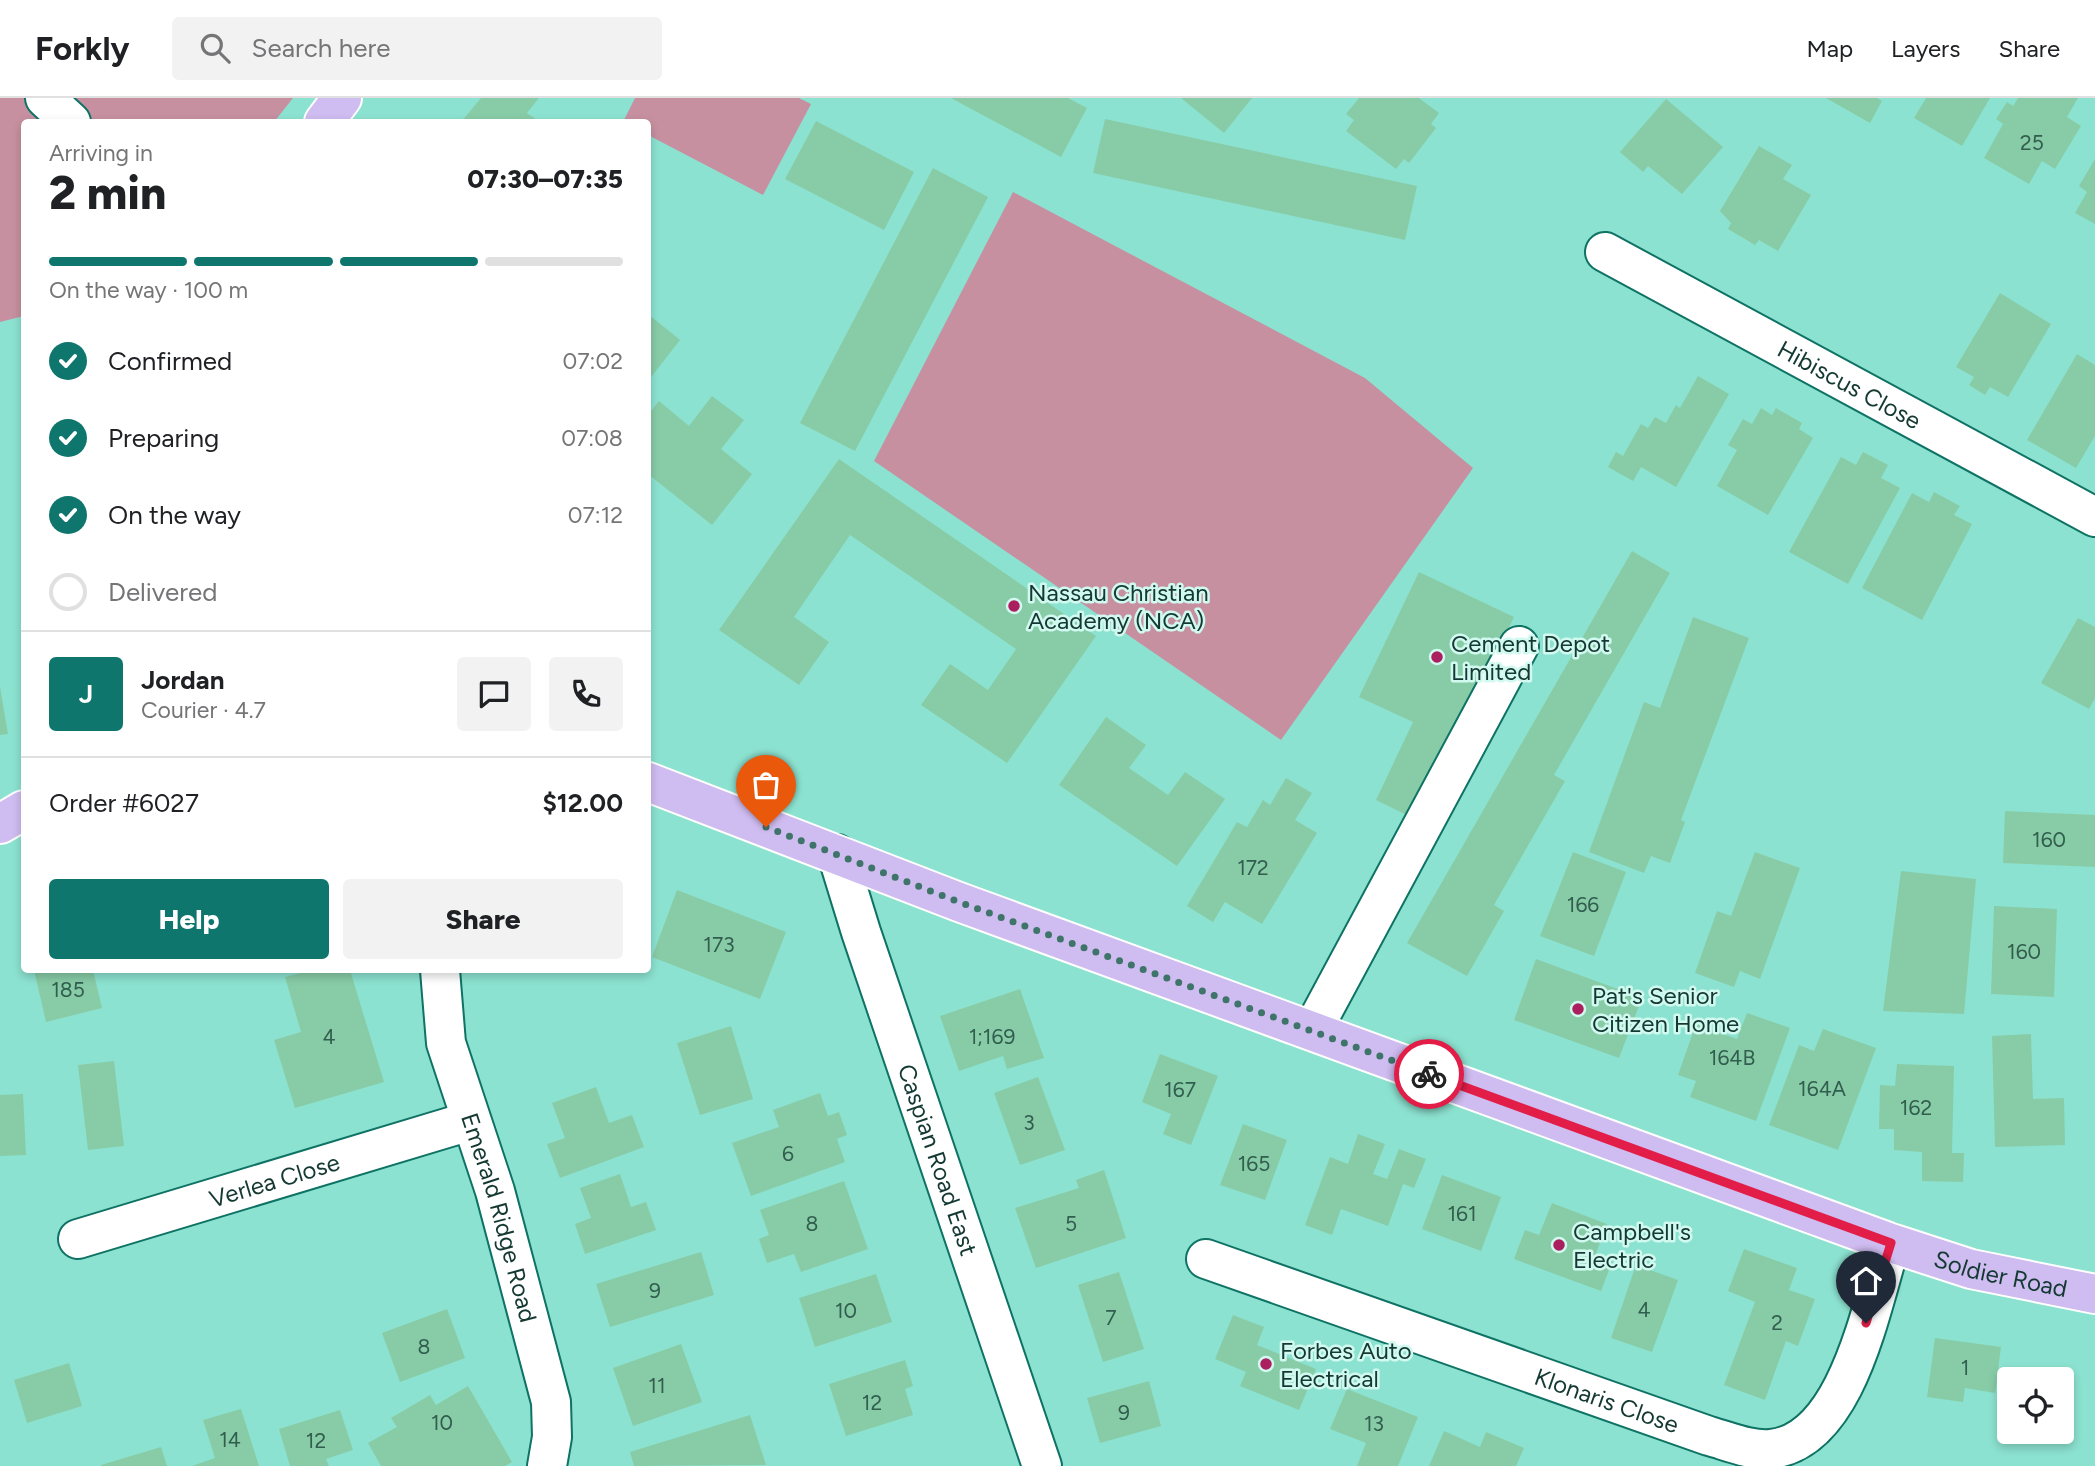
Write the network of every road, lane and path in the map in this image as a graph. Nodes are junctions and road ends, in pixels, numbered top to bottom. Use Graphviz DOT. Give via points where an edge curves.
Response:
graph roads {
  1 [pos="45,98"];
  2 [pos="342,98"];
  3 [pos="68,119"];
  4 [pos="326,119"];
  5 [pos="1605,253"];
  6 [pos="2095,517"];
  7 [pos="1519,646"];
  8 [pos="651,783"];
  9 [pos="21,812"];
  10 [pos="0,824"];
  11 [pos="837,854"];
  12 [pos="440,973"];
  13 [pos="1311,1031"];
  14 [pos="470,1121"];
  15 [pos="78,1239"];
  16 [pos="1891,1243"];
  17 [pos="1206,1259"];
  18 [pos="2095,1294"];
  19 [pos="547,1466"];
  20 [pos="1042,1466"];
  1 -- 3 [label="street"];
  2 -- 4 [label="main road"];
  5 -- 6 [label="street, Hibiscus Close"];
  7 -- 13 [label="street"];
  8 -- 11 [label="main road, Soldier Road"];
  9 -- 10 [label="main road"];
  11 -- 13 [label="main road, Soldier Road"];
  11 -- 20 [label="street, Caspian Road East"];
  12 -- 14 [label="street, Emerald Ridge Road" via="446,1043"];
  13 -- 16 [label="main road, Soldier Road"];
  14 -- 15 [label="street, Verlea Close"];
  14 -- 19 [label="street, Emerald Ridge Road" via="495,1191 551,1402"];
  16 -- 17 [label="street, Klonaris Close" via="1849,1376 1837,1400 1808,1434 1770,1449 1709,1436"];
  16 -- 18 [label="main road, Soldier Road" via="1971,1269"];
}
